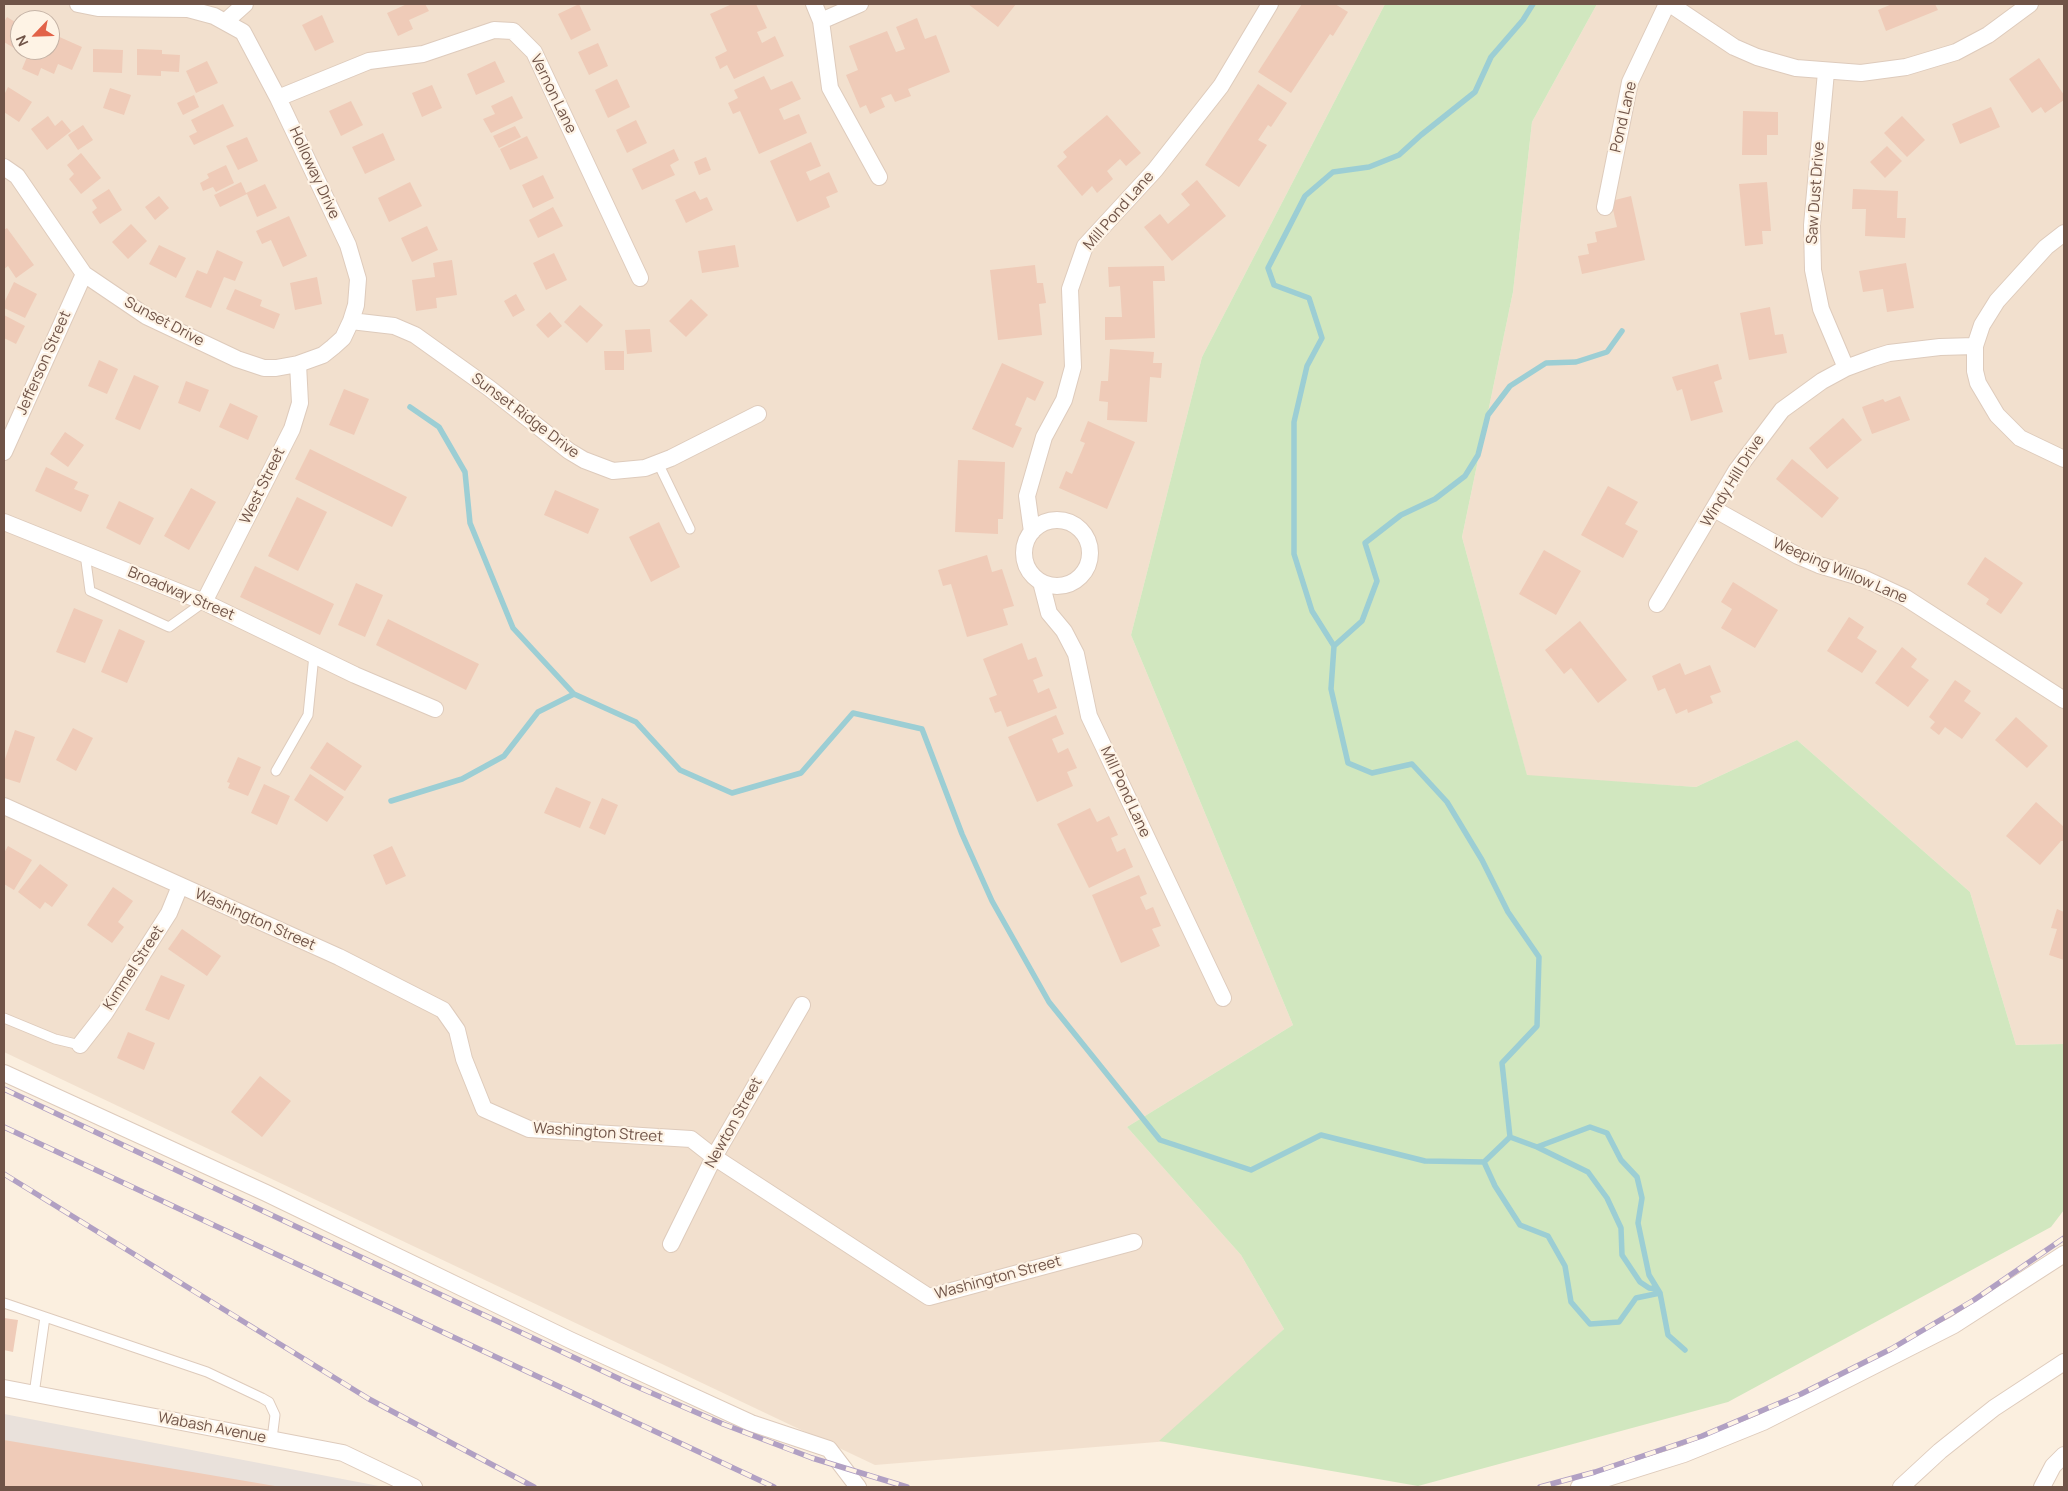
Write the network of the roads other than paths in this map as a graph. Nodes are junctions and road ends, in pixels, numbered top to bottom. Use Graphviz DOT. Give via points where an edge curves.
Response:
graph roads {
  1 [pos="78,4"];
  2 [pos="245,4"];
  3 [pos="814,4"];
  4 [pos="860,4"];
  5 [pos="1270,4"];
  6 [pos="1668,4"];
  7 [pos="2030,4"];
  8 [pos="226,21"];
  9 [pos="821,22"];
  10 [pos="1826,72"];
  11 [pos="278,98"];
  12 [pos="4,167"];
  13 [pos="880,177"];
  14 [pos="1605,207"];
  15 [pos="2064,233"];
  16 [pos="84,274"];
  17 [pos="640,278"];
  18 [pos="351,321"];
  19 [pos="343,338"];
  20 [pos="1975,346"];
  21 [pos="298,364"];
  22 [pos="1846,368"];
  23 [pos="758,414"];
  24 [pos="4,452"];
  25 [pos="2064,459"];
  26 [pos="658,463"];
  27 [pos="1714,509"];
  28 [pos="4,522"];
  29 [pos="690,529"];
  30 [pos="1032,532"];
  31 [pos="85,554"];
  32 [pos="1041,582"];
  33 [pos="204,602"];
  34 [pos="1657,604"];
  35 [pos="314,655"];
  36 [pos="2064,700"];
  37 [pos="435,708"];
  38 [pos="276,771"];
  39 [pos="4,806"];
  40 [pos="180,886"];
  41 [pos="1223,998"];
  42 [pos="802,1005"];
  43 [pos="4,1018"];
  44 [pos="80,1045"];
  45 [pos="4,1074"];
  46 [pos="714,1157"];
  47 [pos="1134,1242"];
  48 [pos="671,1244"];
  49 [pos="2064,1254"];
  50 [pos="4,1303"];
  51 [pos="45,1316"];
  52 [pos="2064,1362"];
  53 [pos="4,1388"];
  54 [pos="34,1394"];
  55 [pos="272,1439"];
  56 [pos="2064,1455"];
  57 [pos="414,1487"];
  58 [pos="858,1487"];
  59 [pos="1578,1487"];
  60 [pos="1901,1487"];
  61 [pos="2042,1487"];
  1 -- 8 [label="street, Holloway Drive" via="98,8 188,9"];
  2 -- 8 [label="street"];
  3 -- 9 [label="street"];
  4 -- 9 [label="street"];
  5 -- 30 [label="street, Mill Pond Lane" via="1221,86 1155,170 1085,246 1070,289 1073,367 1064,400 1044,437 1027,496"];
  6 -- 10 [label="street" via="1746,53 1778,64"];
  6 -- 14 [label="street, Pond Lane" via="1630,82"];
  7 -- 10 [label="street" via="1980,39 1934,60 1876,73"];
  8 -- 11 [label="street, Holloway Drive" via="250,41"];
  9 -- 13 [label="street" via="830,88"];
  10 -- 22 [label="street, Saw Dust Drive" via="1812,225 1813,270 1821,309"];
  11 -- 17 [label="street, Vernon Lane" via="369,62 422,54 494,30 513,31 534,52"];
  11 -- 18 [label="street, Holloway Drive" via="355,265 358,292"];
  12 -- 16 [label="street, Sunset Drive" via="16,176"];
  15 -- 20 [label="street" via="2046,247 1997,301 1982,325"];
  16 -- 21 [label="street, Sunset Drive" via="146,316 237,359 264,368"];
  16 -- 24 [label="street, Jefferson Street"];
  18 -- 19 [label="street, Holloway Drive"];
  18 -- 26 [label="street, Sunset Ridge Drive" via="394,326 420,338 584,460 613,471 629,471"];
  19 -- 21 [label="street, Sunset Drive" via="323,355"];
  20 -- 22 [label="street, Windy Hill Drive" via="1889,353"];
  20 -- 25 [label="street" via="1978,383 1996,415 2020,438"];
  21 -- 33 [label="street, West Street" via="300,403 292,429"];
  22 -- 27 [label="street, Windy Hill Drive" via="1782,410 1736,471"];
  23 -- 26 [label="street, Sunset Ridge Drive"];
  26 -- 29 [label="lane"];
  27 -- 34 [label="street, Windy Hill Drive"];
  27 -- 36 [label="street, Weeping Willow Lane" via="1798,556 1863,578 1906,598"];
  28 -- 31 [label="street, Broadway Street"];
  30 -- 32 [label="street, Mill Pond Lane" via="1024,549 1025,559 1028,568"];
  30 -- 32 [label="street" via="1050,521 1061,521 1080,529 1089,548 1088,564 1080,577 1061,586"];
  31 -- 33 [label="street, Broadway Street"];
  31 -- 33 [label="lane" via="90,591 169,627"];
  32 -- 41 [label="street, Mill Pond Lane" via="1049,614 1064,631 1076,654 1089,716"];
  33 -- 35 [label="street, Broadway Street"];
  35 -- 37 [label="street, Broadway Street"];
  35 -- 38 [label="lane" via="308,715"];
  39 -- 40 [label="street, Washington Street"];
  40 -- 44 [label="street, Kimmel Street" via="168,913 105,1013"];
  40 -- 46 [label="street, Washington Street" via="339,957 443,1010 458,1030 464,1058 484,1109 529,1129 691,1140"];
  42 -- 46 [label="street, Newton Street"];
  43 -- 44 [label="lane" via="55,1040"];
  45 -- 58 [label="street" via="266,1193 561,1336 751,1422 829,1449"];
  46 -- 47 [label="street, Washington Street" via="928,1297"];
  46 -- 48 [label="street, Newton Street"];
  49 -- 59 [label="street" via="1954,1325 1763,1422 1684,1454"];
  50 -- 51 [label="lane"];
  51 -- 54 [label="lane"];
  51 -- 55 [label="lane" via="207,1372 266,1400 275,1415"];
  52 -- 60 [label="street" via="1994,1408"];
  53 -- 54 [label="street, Wabash Avenue"];
  54 -- 55 [label="street, Wabash Avenue"];
  55 -- 57 [label="street, Wabash Avenue" via="343,1453"];
  56 -- 61 [label="street" via="2053,1466"];
}
